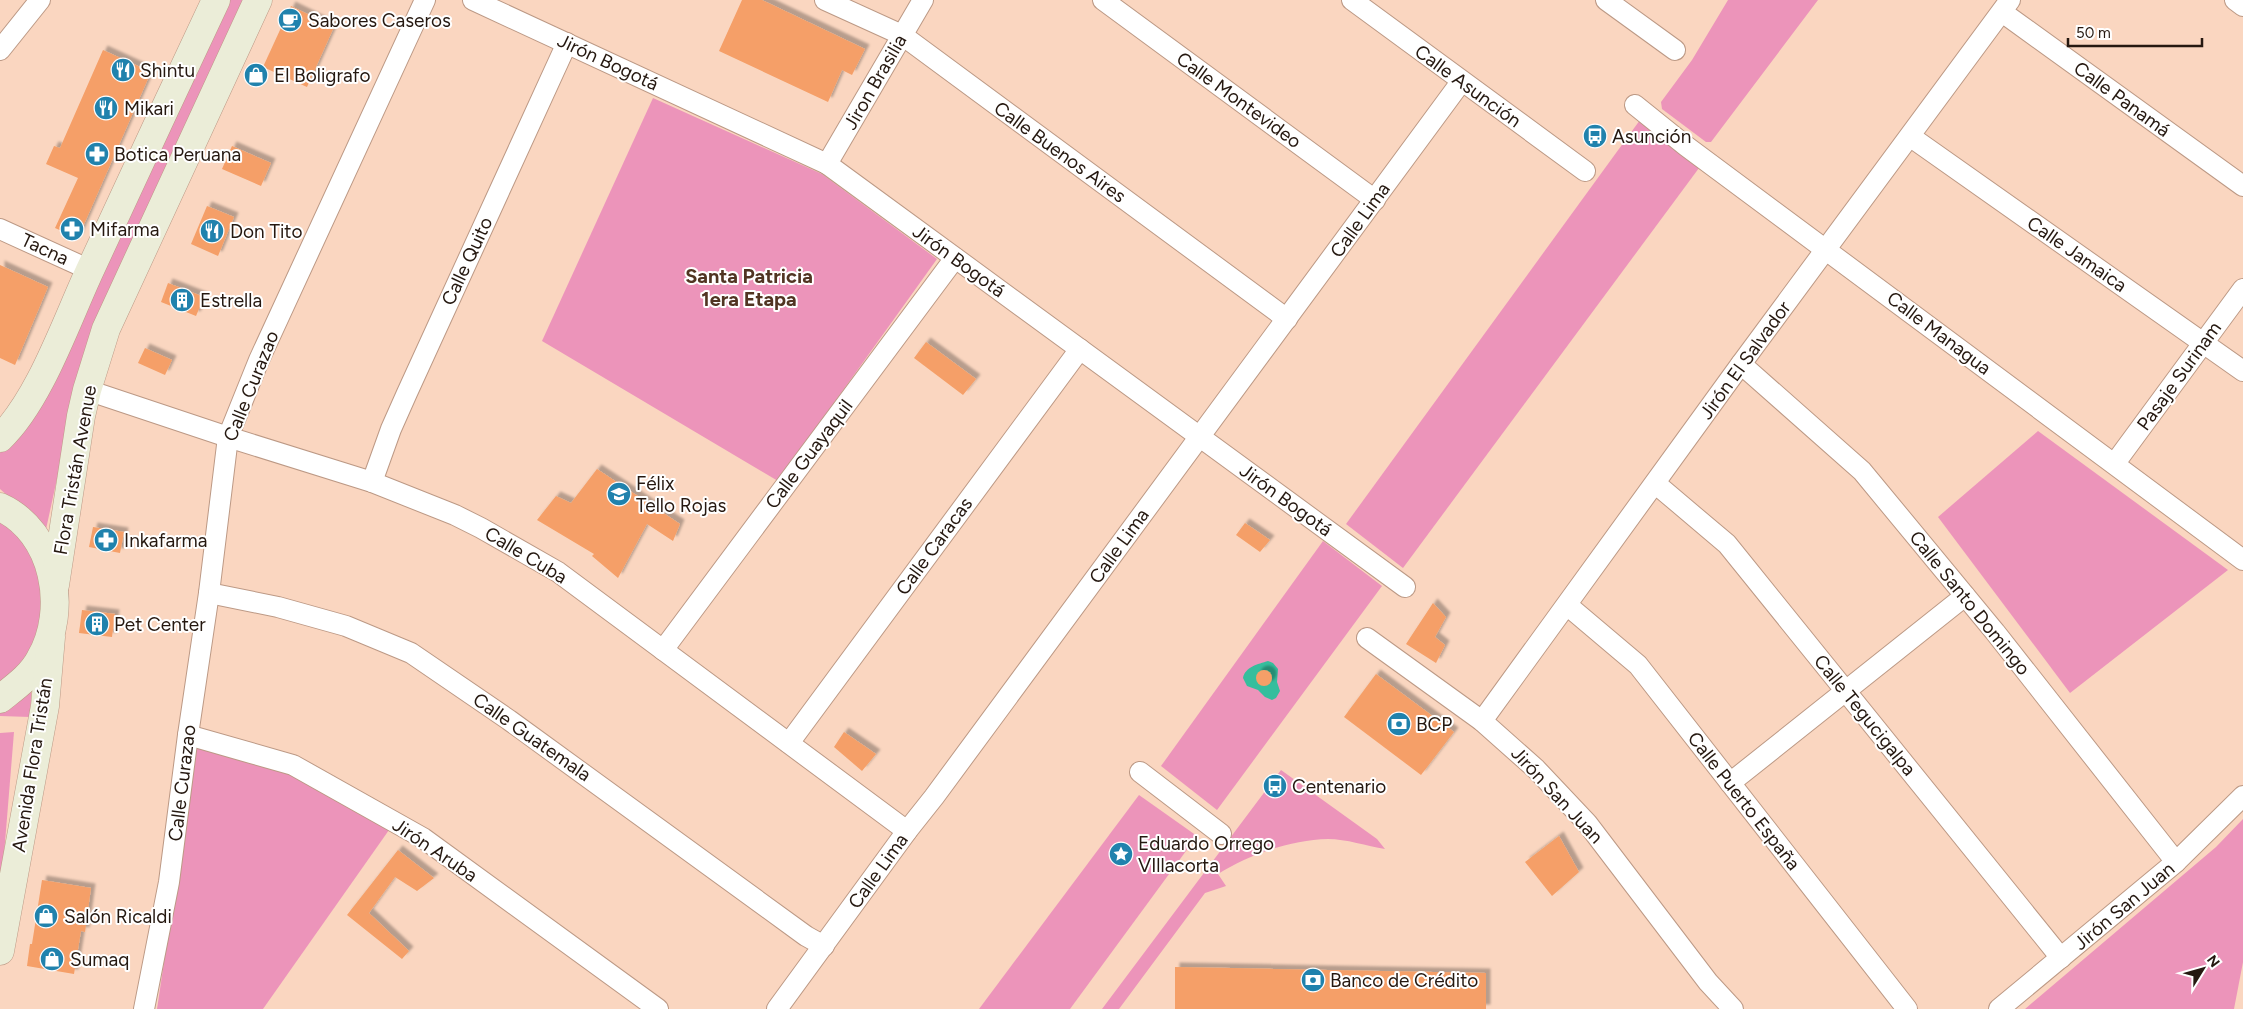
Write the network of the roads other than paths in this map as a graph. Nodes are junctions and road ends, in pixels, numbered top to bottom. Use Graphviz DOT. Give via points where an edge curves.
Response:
graph roads {
  1 [pos="40,0"];
  2 [pos="216,0"];
  3 [pos="258,0"];
  4 [pos="425,0"];
  5 [pos="474,0"];
  6 [pos="825,0"];
  7 [pos="922,0"];
  8 [pos="1103,0"];
  9 [pos="1352,0"];
  10 [pos="1606,0"];
  11 [pos="2234,0"];
  12 [pos="2006,6"];
  13 [pos="2243,6"];
  14 [pos="902,35"];
  15 [pos="567,43"];
  16 [pos="0,50"];
  17 [pos="1675,50"];
  18 [pos="1462,82"];
  19 [pos="1635,105"];
  20 [pos="1910,137"];
  21 [pos="827,164"];
  22 [pos="1585,172"];
  23 [pos="2243,186"];
  24 [pos="1374,200"];
  25 [pos="0,229"];
  26 [pos="1827,250"];
  27 [pos="955,258"];
  28 [pos="90,270"];
  29 [pos="2243,289"];
  30 [pos="1287,319"];
  31 [pos="2203,343"];
  32 [pos="1080,349"];
  33 [pos="1741,364"];
  34 [pos="2243,371"];
  35 [pos="87,390"];
  36 [pos="228,437"];
  37 [pos="1200,437"];
  38 [pos="0,438"];
  39 [pos="2115,463"];
  40 [pos="372,482"];
  41 [pos="1656,484"];
  42 [pos="0,507"];
  43 [pos="2243,560"];
  44 [pos="55,585"];
  45 [pos="1405,587"];
  46 [pos="209,593"];
  47 [pos="1965,596"];
  48 [pos="1567,605"];
  49 [pos="50,637"];
  50 [pos="1367,638"];
  51 [pos="662,650"];
  52 [pos="1846,692"];
  53 [pos="0,699"];
  54 [pos="1482,720"];
  55 [pos="188,734"];
  56 [pos="789,743"];
  57 [pos="1140,772"];
  58 [pos="1730,783"];
  59 [pos="2243,796"];
  60 [pos="907,831"];
  61 [pos="1221,834"];
  62 [pos="2176,862"];
  63 [pos="824,946"];
  64 [pos="0,951"];
  65 [pos="2061,958"];
  66 [pos="144,1009"];
  67 [pos="658,1009"];
  68 [pos="777,1009"];
  69 [pos="1733,1009"];
  70 [pos="1907,1009"];
  71 [pos="1999,1009"];
  1 -- 16 [label="street"];
  2 -- 28 [label="main road"];
  3 -- 35 [label="main road, Flora Tristán Avenue" via="106,330"];
  4 -- 36 [label="street, Calle Curazao" via="259,360"];
  5 -- 15 [label="street, Jirón Bogotá"];
  6 -- 14 [label="street, Calle Buenos Aires"];
  7 -- 14 [label="street, Jiron Brasilia"];
  8 -- 24 [label="street, Calle Montevideo"];
  9 -- 18 [label="street, Calle Asunción"];
  10 -- 17 [label="street"];
  11 -- 13 [label="street"];
  12 -- 20 [label="street, Jirón El Salvador"];
  12 -- 23 [label="street, Calle Panamá"];
  14 -- 21 [label="street, Jiron Brasilia"];
  14 -- 30 [label="street, Calle Buenos Aires"];
  15 -- 21 [label="street, Jirón Bogotá"];
  15 -- 40 [label="street, Calle Quito" via="391,429"];
  18 -- 22 [label="street, Calle Asunción"];
  18 -- 24 [label="street, Calle Lima"];
  19 -- 26 [label="street, Calle Managua"];
  20 -- 26 [label="street, Jirón El Salvador"];
  20 -- 31 [label="street, Calle Jamaica"];
  21 -- 27 [label="street, Jirón Bogotá"];
  24 -- 30 [label="street, Calle Lima"];
  25 -- 28 [label="street, Tacna"];
  26 -- 33 [label="street, Jirón El Salvador"];
  26 -- 39 [label="street, Calle Managua"];
  27 -- 32 [label="street, Jirón Bogotá"];
  27 -- 51 [label="street, Calle Guayaquil"];
  28 -- 38 [label="main road" via="32,395"];
  29 -- 31 [label="street, Pasaje Surinam"];
  30 -- 37 [label="street, Calle Lima"];
  31 -- 34 [label="street, Calle Jamaica"];
  31 -- 39 [label="street, Pasaje Surinam"];
  32 -- 37 [label="street, Jirón Bogotá"];
  32 -- 56 [label="street, Calle Caracas"];
  33 -- 41 [label="street, Jirón El Salvador"];
  33 -- 47 [label="street, Calle Santo Domingo" via="1862,471"];
  35 -- 36 [label="street, Calle Cuba"];
  35 -- 44 [label="main road, Flora Tristán Avenue"];
  36 -- 40 [label="street, Calle Cuba"];
  36 -- 46 [label="street, Calle Curazao"];
  37 -- 45 [label="street, Jirón Bogotá"];
  37 -- 60 [label="street, Calle Lima"];
  39 -- 43 [label="street, Calle Managua"];
  40 -- 51 [label="street, Calle Cuba" via="455,515 532,556"];
  41 -- 48 [label="street, Jirón El Salvador"];
  41 -- 52 [label="street, Calle Tegucigalpa" via="1727,544"];
  42 -- 44 [label="main road" via="8,510 30,531 46,556"];
  44 -- 49 [label="main road" via="56,611"];
  46 -- 55 [label="street, Calle Curazao"];
  46 -- 63 [label="street, Calle Guatemala" via="278,607 346,626 411,653 510,720"];
  47 -- 52 [label="street"];
  47 -- 62 [label="street, Calle Santo Domingo"];
  48 -- 54 [label="street, Jirón El Salvador"];
  48 -- 58 [label="street, Calle Puerto España" via="1638,665"];
  49 -- 53 [label="main road" via="40,660 25,680"];
  49 -- 64 [label="main road, Avenida Flora Tristán" via="45,706"];
  50 -- 54 [label="street, Jirón San Juan"];
  51 -- 56 [label="street, Calle Cuba"];
  52 -- 58 [label="street"];
  52 -- 65 [label="street, Calle Tegucigalpa"];
  54 -- 69 [label="street, Jirón San Juan" via="1536,769 1587,823 1708,982"];
  55 -- 66 [label="street, Calle Curazao" via="169,882"];
  55 -- 67 [label="street, Jirón Aruba" via="293,766 423,838"];
  56 -- 60 [label="street, Calle Cuba"];
  57 -- 61 [label="street"];
  58 -- 70 [label="street, Calle Puerto España"];
  59 -- 62 [label="street, Jirón San Juan"];
  60 -- 63 [label="street, Calle Lima"];
  62 -- 65 [label="street, Jirón San Juan"];
  63 -- 68 [label="street, Calle Lima"];
  65 -- 71 [label="street, Jirón San Juan"];
}
